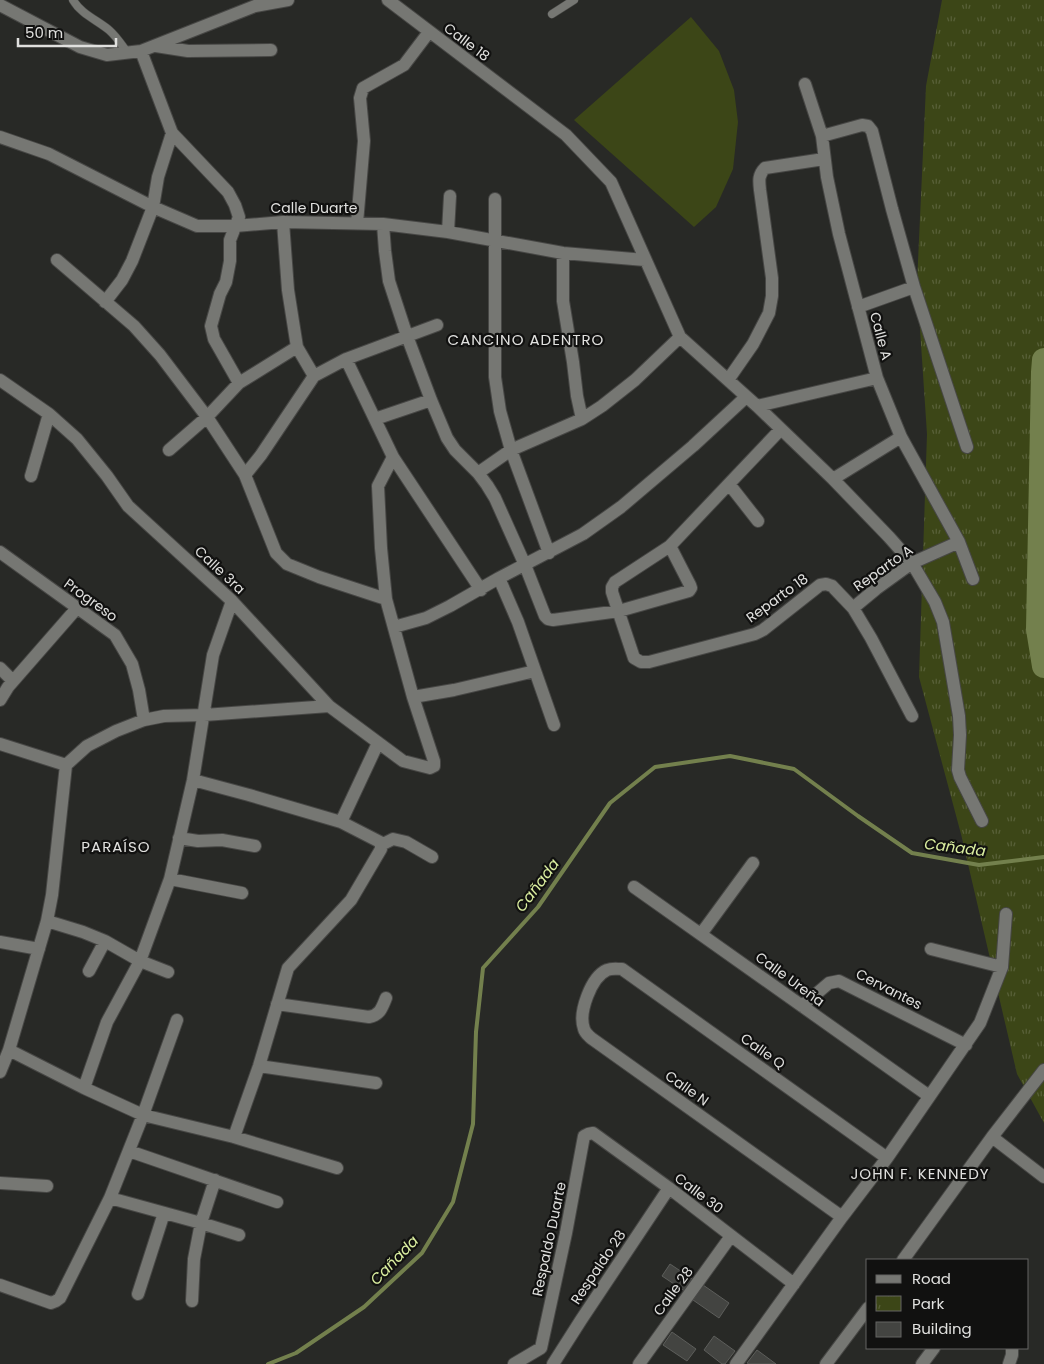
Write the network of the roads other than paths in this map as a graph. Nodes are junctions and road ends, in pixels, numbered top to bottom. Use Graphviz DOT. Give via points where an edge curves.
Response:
graph roads {
  1 [pos="72,0"];
  2 [pos="288,0"];
  3 [pos="388,0"];
  4 [pos="574,0"];
  5 [pos="0,5"];
  6 [pos="552,14"];
  7 [pos="429,32"];
  8 [pos="153,46"];
  9 [pos="271,50"];
  10 [pos="134,51"];
  11 [pos="805,84"];
  12 [pos="172,133"];
  13 [pos="822,136"];
  14 [pos="0,137"];
  15 [pos="824,159"];
  16 [pos="450,196"];
  17 [pos="495,199"];
  18 [pos="153,207"];
  19 [pos="283,222"];
  20 [pos="357,223"];
  21 [pos="383,224"];
  22 [pos="235,226"];
  23 [pos="448,232"];
  24 [pos="496,241"];
  25 [pos="563,253"];
  26 [pos="57,260"];
  27 [pos="645,260"];
  28 [pos="914,287"];
  29 [pos="105,302"];
  30 [pos="858,307"];
  31 [pos="436,325"];
  32 [pos="407,336"];
  33 [pos="680,337"];
  34 [pos="297,347"];
  35 [pos="346,359"];
  36 [pos="314,376"];
  37 [pos="877,378"];
  38 [pos="0,380"];
  39 [pos="728,380"];
  40 [pos="239,383"];
  41 [pos="746,397"];
  42 [pos="431,400"];
  43 [pos="757,406"];
  44 [pos="49,414"];
  45 [pos="206,417"];
  46 [pos="375,419"];
  47 [pos="582,419"];
  48 [pos="781,429"];
  49 [pos="901,437"];
  50 [pos="967,447"];
  51 [pos="169,450"];
  52 [pos="511,450"];
  53 [pos="393,456"];
  54 [pos="478,473"];
  55 [pos="245,475"];
  56 [pos="31,476"];
  57 [pos="834,479"];
  58 [pos="728,484"];
  59 [pos="758,521"];
  60 [pos="959,542"];
  61 [pos="670,546"];
  62 [pos="0,552"];
  63 [pos="549,553"];
  64 [pos="912,563"];
  65 [pos="525,565"];
  66 [pos="499,578"];
  67 [pos="973,579"];
  68 [pos="481,590"];
  69 [pos="386,599"];
  70 [pos="232,601"];
  71 [pos="77,608"];
  72 [pos="853,608"];
  73 [pos="619,611"];
  74 [pos="394,627"];
  75 [pos="0,668"];
  76 [pos="535,671"];
  77 [pos="13,681"];
  78 [pos="413,697"];
  79 [pos="0,700"];
  80 [pos="329,706"];
  81 [pos="204,715"];
  82 [pos="912,716"];
  83 [pos="144,720"];
  84 [pos="554,725"];
  85 [pos="378,743"];
  86 [pos="0,744"];
  87 [pos="66,765"];
  88 [pos="193,780"];
  89 [pos="982,821"];
  90 [pos="341,822"];
  91 [pos="179,838"];
  92 [pos="381,845"];
  93 [pos="256,846"];
  94 [pos="432,857"];
  95 [pos="753,864"];
  96 [pos="170,879"];
  97 [pos="634,887"];
  98 [pos="242,892"];
  99 [pos="1006,914"];
  100 [pos="47,921"];
  101 [pos="701,934"];
  102 [pos="105,941"];
  103 [pos="0,942"];
  104 [pos="39,949"];
  105 [pos="930,949"];
  106 [pos="140,961"];
  107 [pos="1002,966"];
  108 [pos="622,969"];
  109 [pos="89,971"];
  110 [pos="168,972"];
  111 [pos="386,998"];
  112 [pos="277,1004"];
  113 [pos="802,1006"];
  114 [pos="177,1020"];
  115 [pos="966,1046"];
  116 [pos="9,1050"];
  117 [pos="260,1066"];
  118 [pos="1044,1070"];
  119 [pos="0,1072"];
  120 [pos="376,1083"];
  121 [pos="84,1088"];
  122 [pos="929,1096"];
  123 [pos="143,1115"];
  124 [pos="584,1136"];
  125 [pos="234,1137"];
  126 [pos="992,1137"];
  127 [pos="129,1151"];
  128 [pos="887,1158"];
  129 [pos="338,1168"];
  130 [pos="1044,1177"];
  131 [pos="215,1180"];
  132 [pos="0,1182"];
  133 [pos="47,1186"];
  134 [pos="669,1188"];
  135 [pos="110,1198"];
  136 [pos="277,1202"];
  137 [pos="164,1213"];
  138 [pos="842,1217"];
  139 [pos="201,1223"];
  140 [pos="239,1235"];
  141 [pos="731,1236"];
  142 [pos="903,1259"];
  143 [pos="794,1284"];
  144 [pos="0,1285"];
  145 [pos="138,1294"];
  146 [pos="192,1301"];
  147 [pos="866,1311"];
  148 [pos="541,1348"];
  149 [pos="933,1349"];
  150 [pos="1012,1349"];
  151 [pos="554,1363"];
  152 [pos="514,1364"];
  153 [pos="639,1364"];
  154 [pos="736,1364"];
  155 [pos="826,1364"];
  156 [pos="922,1364"];
  157 [pos="1009,1364"];
  1 -- 10 [label="lane"];
  2 -- 8 [label="street" via="255,6"];
  3 -- 7 [label="street, Calle 18"];
  4 -- 6 [label="lane"];
  5 -- 10 [label="street" via="80,47 107,55"];
  7 -- 20 [label="street" via="404,65 361,92 364,141"];
  7 -- 27 [label="street, Calle 18" via="566,135 611,182"];
  8 -- 9 [label="street" via="188,51"];
  8 -- 10 [label="street"];
  10 -- 12 [label="street"];
  11 -- 13 [label="street, Calle A"];
  12 -- 18 [label="street" via="158,177"];
  12 -- 22 [label="street" via="228,192 240,217"];
  13 -- 15 [label="street, Calle A"];
  13 -- 28 [label="street" via="862,125 872,131"];
  14 -- 18 [label="street, Calle Duarte" via="49,154"];
  15 -- 30 [label="street, Calle A"];
  15 -- 39 [label="street" via="765,168 761,172 760,190 772,296 769,313 761,329"];
  16 -- 23 [label="street"];
  17 -- 24 [label="street"];
  18 -- 22 [label="street, Calle Duarte" via="197,226"];
  18 -- 29 [label="street" via="122,280"];
  19 -- 20 [label="street, Calle Duarte"];
  19 -- 22 [label="street, Calle Duarte"];
  19 -- 34 [label="street" via="288,290"];
  20 -- 21 [label="street, Calle Duarte"];
  21 -- 23 [label="street, Calle Duarte"];
  21 -- 32 [label="street" via="389,281"];
  22 -- 40 [label="street" via="230,240 226,282 211,326 214,339"];
  23 -- 24 [label="street, Calle Duarte"];
  24 -- 25 [label="street, Calle Duarte"];
  24 -- 52 [label="street" via="495,377"];
  25 -- 27 [label="street, Calle Duarte"];
  25 -- 47 [label="street" via="563,301"];
  26 -- 29 [label="street"];
  27 -- 33 [label="street, Calle 18"];
  28 -- 30 [label="street"];
  28 -- 50 [label="street"];
  29 -- 45 [label="street" via="134,326 160,355"];
  30 -- 37 [label="street, Calle A"];
  31 -- 32 [label="street"];
  32 -- 35 [label="street"];
  32 -- 42 [label="street"];
  33 -- 39 [label="street"];
  33 -- 47 [label="street" via="635,380"];
  34 -- 36 [label="street"];
  34 -- 40 [label="street"];
  35 -- 36 [label="street"];
  35 -- 46 [label="street"];
  36 -- 55 [label="street"];
  37 -- 43 [label="street"];
  37 -- 49 [label="street, Calle A"];
  38 -- 44 [label="street, Calle 3ra"];
  39 -- 41 [label="street"];
  40 -- 45 [label="street"];
  41 -- 43 [label="street"];
  41 -- 63 [label="street" via="621,507"];
  42 -- 46 [label="street"];
  42 -- 54 [label="street" via="447,438"];
  43 -- 48 [label="street"];
  44 -- 56 [label="street"];
  44 -- 70 [label="street, Calle 3ra" via="77,439 128,506"];
  45 -- 51 [label="street"];
  45 -- 55 [label="street"];
  46 -- 53 [label="street"];
  47 -- 52 [label="street"];
  48 -- 57 [label="street"];
  48 -- 58 [label="street"];
  49 -- 57 [label="street"];
  49 -- 60 [label="street, Calle A"];
  52 -- 54 [label="street"];
  52 -- 63 [label="street"];
  53 -- 68 [label="street"];
  53 -- 69 [label="street" via="378,486"];
  54 -- 65 [label="street" via="495,498"];
  55 -- 69 [label="street" via="268,537 276,553 287,564 319,578"];
  57 -- 64 [label="street"];
  58 -- 59 [label="street"];
  58 -- 61 [label="street"];
  60 -- 64 [label="street, Reparto A"];
  60 -- 67 [label="street, Calle A"];
  61 -- 73 [label="street" via="615,582 612,592"];
  61 -- 73 [label="street" via="690,585 689,591"];
  62 -- 71 [label="street, Progreso"];
  63 -- 65 [label="street"];
  64 -- 72 [label="street, Reparto A"];
  64 -- 89 [label="street" via="943,622 959,716 958,770"];
  65 -- 66 [label="street"];
  65 -- 73 [label="street" via="548,619"];
  66 -- 68 [label="street"];
  66 -- 76 [label="street"];
  68 -- 74 [label="street" via="426,618"];
  69 -- 74 [label="street"];
  70 -- 80 [label="street, Calle 3ra"];
  70 -- 81 [label="street" via="214,655"];
  71 -- 77 [label="street"];
  71 -- 83 [label="street, Progreso" via="115,635 132,664"];
  72 -- 73 [label="street, Reparto 18" via="832,586 820,585 755,634 649,662 634,658"];
  72 -- 82 [label="street, Reparto 18"];
  74 -- 78 [label="street"];
  75 -- 77 [label="street"];
  76 -- 78 [label="street"];
  76 -- 84 [label="street"];
  77 -- 79 [label="street"];
  78 -- 85 [label="street, Calle 3ra" via="434,766 430,768 403,761"];
  80 -- 81 [label="street"];
  80 -- 85 [label="street, Calle 3ra"];
  81 -- 83 [label="street"];
  81 -- 88 [label="street"];
  83 -- 87 [label="street" via="116,730 87,746"];
  85 -- 90 [label="street"];
  86 -- 87 [label="street"];
  87 -- 100 [label="street"];
  88 -- 90 [label="street"];
  88 -- 91 [label="street"];
  90 -- 92 [label="street"];
  91 -- 93 [label="street"];
  91 -- 96 [label="street"];
  92 -- 94 [label="street" via="394,839"];
  92 -- 112 [label="street" via="351,900 288,968"];
  95 -- 101 [label="street"];
  96 -- 98 [label="street"];
  96 -- 106 [label="street"];
  97 -- 101 [label="street, Calle Ureña"];
  99 -- 107 [label="street"];
  100 -- 102 [label="street"];
  100 -- 104 [label="street"];
  101 -- 113 [label="street, Calle Ureña"];
  102 -- 106 [label="street"];
  102 -- 109 [label="street"];
  103 -- 104 [label="street"];
  104 -- 116 [label="street"];
  105 -- 107 [label="street"];
  106 -- 110 [label="street"];
  106 -- 121 [label="street" via="107,1022"];
  107 -- 115 [label="street" via="980,1023"];
  108 -- 128 [label="street, Calle Q"];
  108 -- 138 [label="street, Calle N" via="604,971 589,989 582,1022 584,1031"];
  111 -- 112 [label="street" via="380,1012 369,1017"];
  112 -- 117 [label="street"];
  113 -- 115 [label="street, Cervantes" via="829,982 839,981"];
  113 -- 122 [label="street, Calle Ureña"];
  114 -- 123 [label="street"];
  115 -- 122 [label="street"];
  116 -- 119 [label="street"];
  116 -- 121 [label="street"];
  117 -- 120 [label="street"];
  117 -- 125 [label="street"];
  118 -- 126 [label="street"];
  121 -- 123 [label="street"];
  122 -- 128 [label="street"];
  123 -- 125 [label="street"];
  123 -- 127 [label="street"];
  124 -- 134 [label="street, Calle 30" via="593,1133"];
  124 -- 148 [label="street, Respaldo Duarte"];
  125 -- 129 [label="street"];
  126 -- 130 [label="street"];
  126 -- 142 [label="street"];
  127 -- 131 [label="street"];
  127 -- 135 [label="street"];
  128 -- 138 [label="street"];
  131 -- 136 [label="street"];
  131 -- 139 [label="street"];
  132 -- 133 [label="street"];
  134 -- 141 [label="street, Calle 30"];
  134 -- 151 [label="street, Respaldo 28"];
  135 -- 137 [label="street"];
  135 -- 144 [label="street" via="60,1298 51,1303"];
  137 -- 139 [label="street"];
  137 -- 145 [label="street"];
  138 -- 143 [label="street"];
  139 -- 140 [label="street"];
  139 -- 146 [label="street" via="194,1259"];
  141 -- 143 [label="street, Calle 30"];
  141 -- 153 [label="street, Calle 28"];
  143 -- 154 [label="street"];
  147 -- 155 [label="street"];
  148 -- 151 [label="street"];
  148 -- 152 [label="street"];
  149 -- 156 [label="street"];
  150 -- 157 [label="street"];
}
